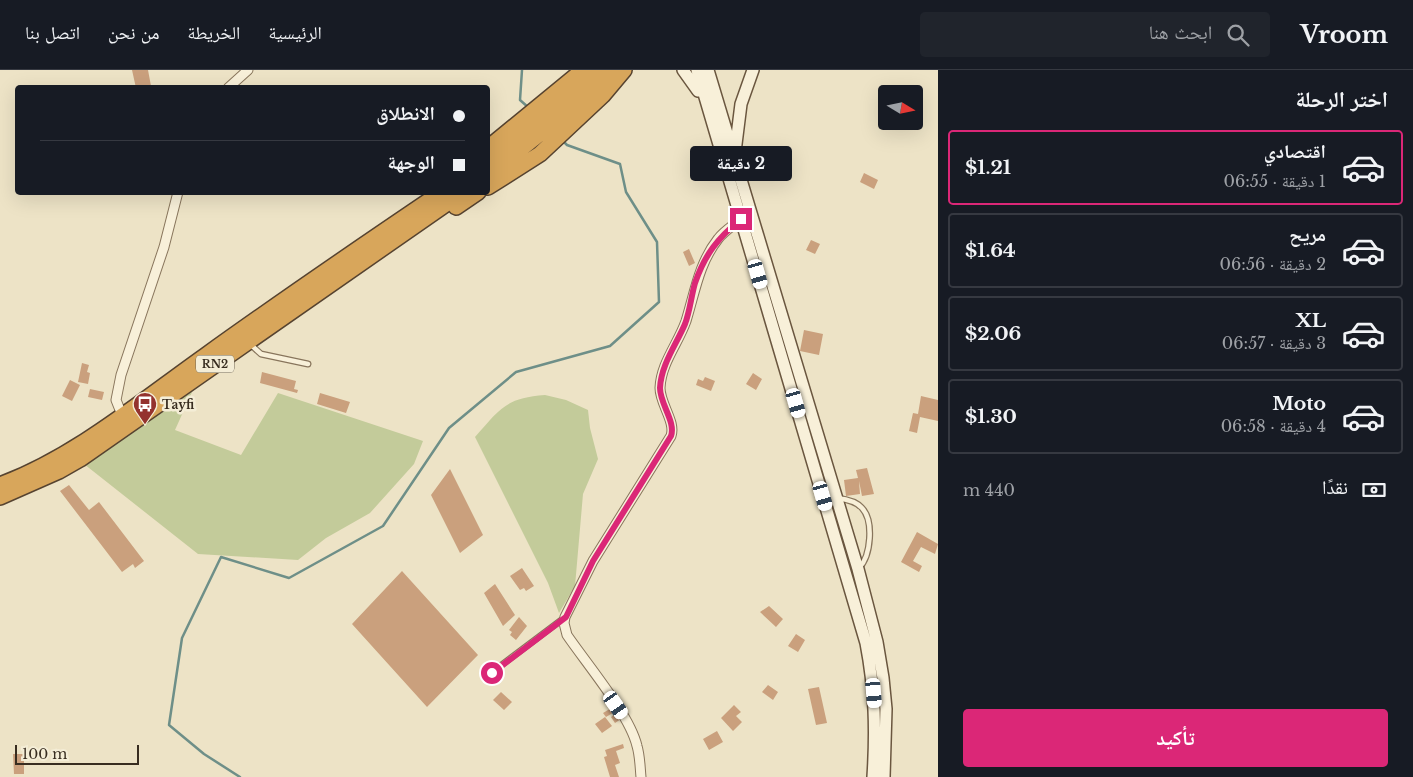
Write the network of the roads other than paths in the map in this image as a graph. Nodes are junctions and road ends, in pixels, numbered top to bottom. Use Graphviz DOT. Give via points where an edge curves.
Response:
graph roads {
  1 [pos="248,70"];
  2 [pos="581,70"];
  3 [pos="592,70"];
  4 [pos="684,70"];
  5 [pos="697,70"];
  6 [pos="753,70"];
  7 [pos="620,71"];
  8 [pos="709,72"];
  9 [pos="231,85"];
  10 [pos="710,115"];
  11 [pos="526,140"];
  12 [pos="490,148"];
  13 [pos="734,159"];
  14 [pos="490,160"];
  15 [pos="490,173"];
  16 [pos="490,185"];
  17 [pos="177,195"];
  18 [pos="427,195"];
  19 [pos="438,195"];
  20 [pos="459,195"];
  21 [pos="473,195"];
  22 [pos="405,217"];
  23 [pos="741,219"];
  24 [pos="424,220"];
  25 [pos="247,342"];
  26 [pos="308,364"];
  27 [pos="122,415"];
  28 [pos="0,485"];
  29 [pos="0,497"];
  30 [pos="836,498"];
  31 [pos="858,569"];
  32 [pos="566,617"];
  33 [pos="492,673"];
  34 [pos="641,777"];
  35 [pos="873,777"];
  36 [pos="884,777"];
  1 -- 9 [label="street"];
  2 -- 11 [label="highway" via="545,100"];
  3 -- 11 [label="highway"];
  4 -- 10 [label="street"];
  5 -- 10 [label="street"];
  6 -- 13 [label="street" via="742,104"];
  7 -- 11 [label="highway"];
  7 -- 11 [label="highway" via="572,125"];
  8 -- 13 [label="street"];
  10 -- 23 [label="street"];
  11 -- 12 [label="highway"];
  11 -- 14 [label="highway"];
  11 -- 15 [label="highway"];
  11 -- 16 [label="highway"];
  13 -- 30 [label="street"];
  17 -- 27 [label="street" via="164,247 121,375 116,400"];
  18 -- 22 [label="highway"];
  19 -- 22 [label="highway, RN2"];
  20 -- 24 [label="highway, RN2"];
  21 -- 24 [label="highway" via="452,209"];
  22 -- 27 [label="highway, RN2"];
  23 -- 32 [label="street" via="718,238 703,264 686,321 665,365 660,389 672,428 671,436 593,561"];
  23 -- 35 [label="street" via="866,643 876,708"];
  24 -- 25 [label="highway, RN2"];
  25 -- 26 [label="lane" via="261,354"];
  25 -- 29 [label="highway, RN2" via="80,459"];
  27 -- 28 [label="highway, RN2" via="42,467"];
  30 -- 31 [label="street"];
  30 -- 31 [label="lane" via="859,505 866,516 870,545 866,560"];
  31 -- 36 [label="street" via="883,678 886,709"];
  32 -- 33 [label="lane"];
  32 -- 34 [label="street" via="567,635 634,735"];
}
